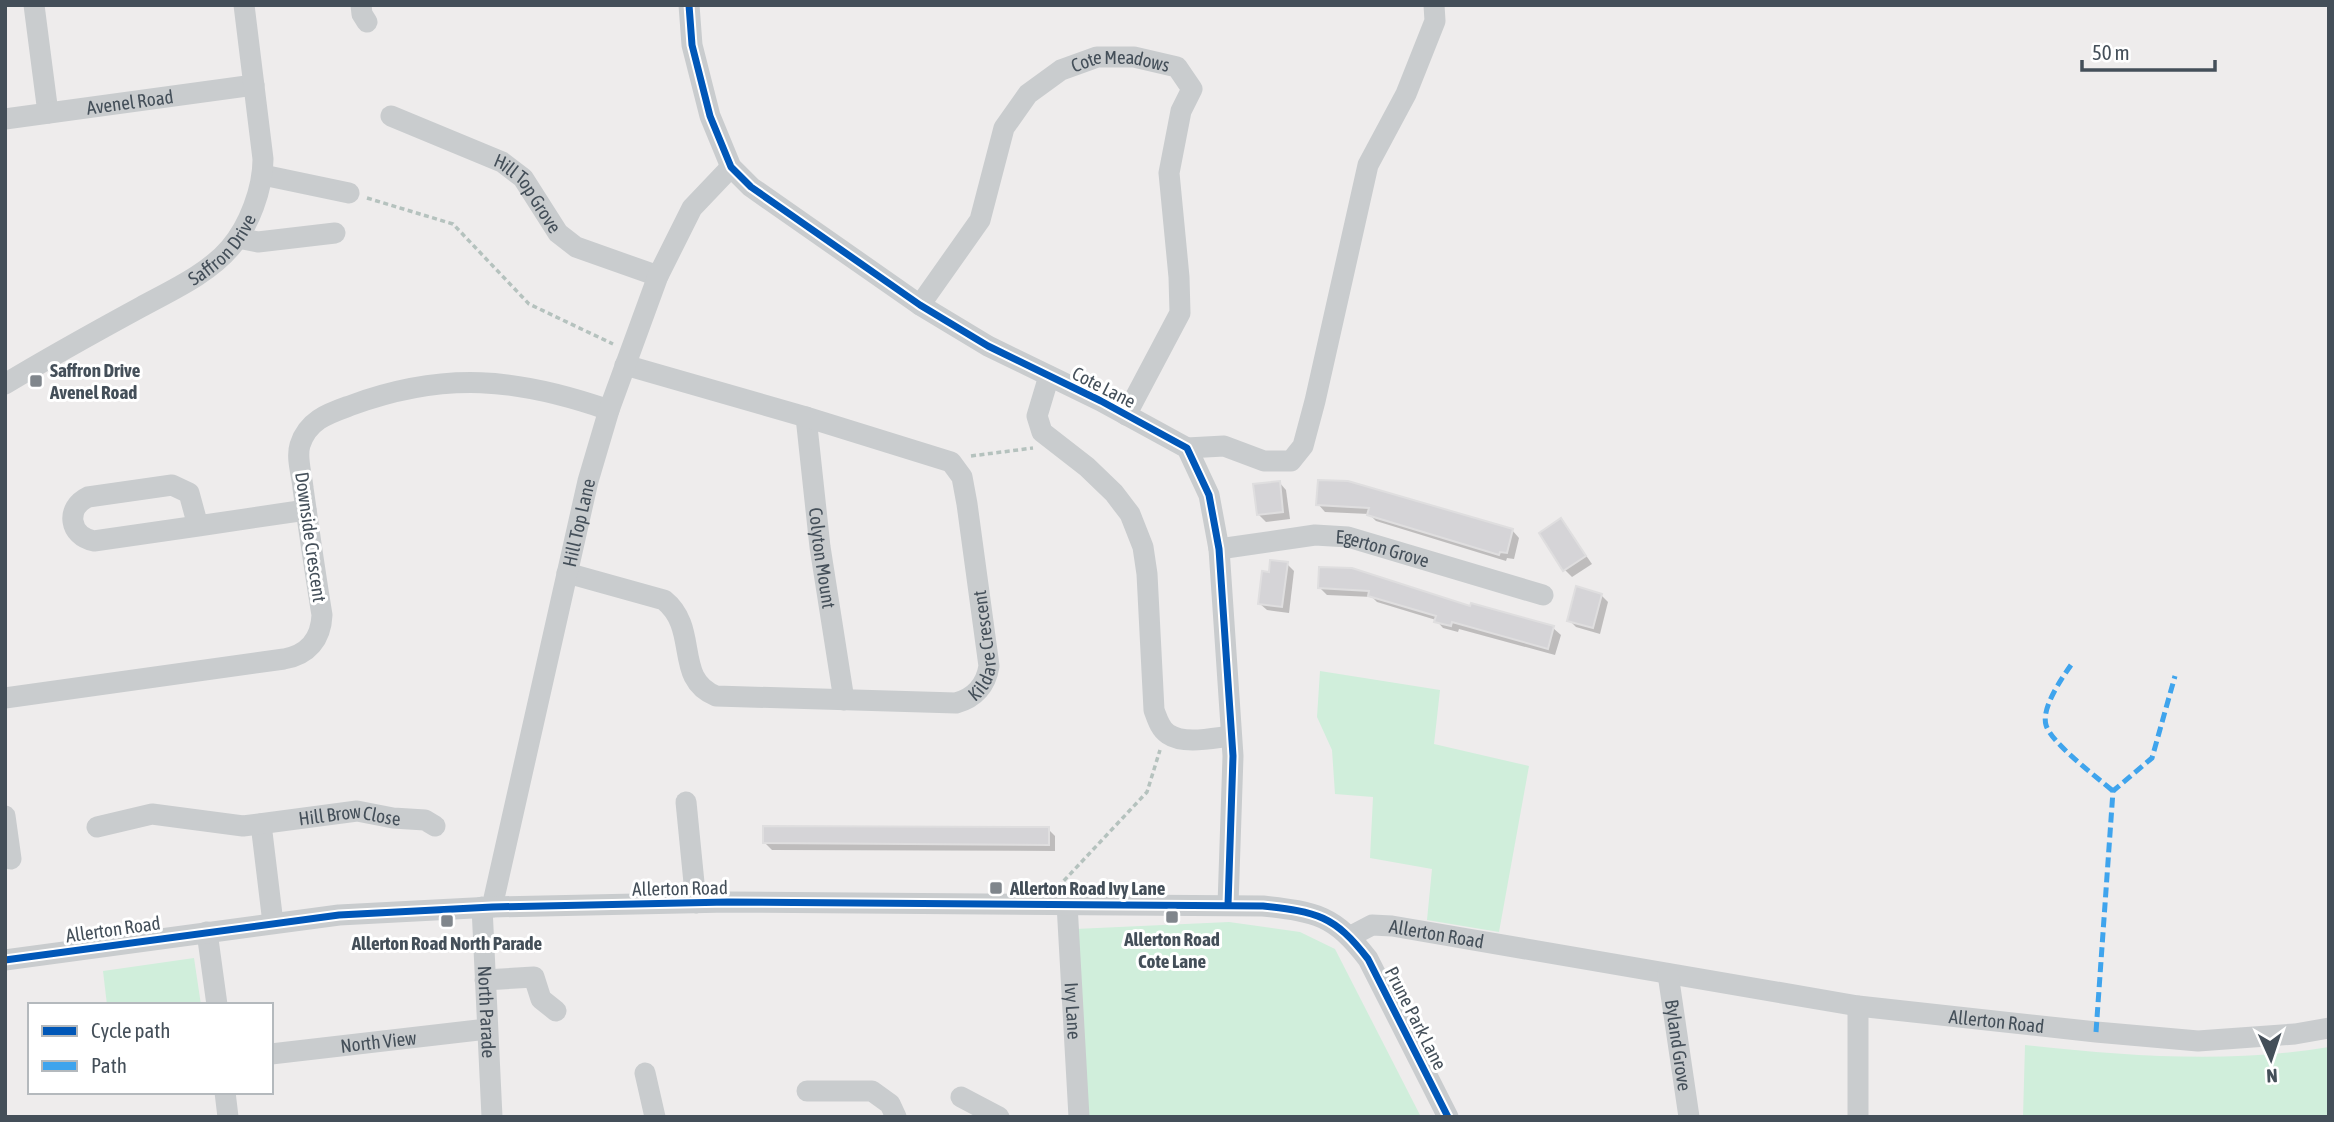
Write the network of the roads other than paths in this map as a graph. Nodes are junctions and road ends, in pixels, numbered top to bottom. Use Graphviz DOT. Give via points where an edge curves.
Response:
graph roads {
  1 [pos="34,5"];
  2 [pos="244,5"];
  3 [pos="689,5"];
  4 [pos="1434,5"];
  5 [pos="254,85"];
  6 [pos="48,113"];
  7 [pos="391,116"];
  8 [pos="5,119"];
  9 [pos="731,167"];
  10 [pos="263,176"];
  11 [pos="349,193"];
  12 [pos="335,233"];
  13 [pos="238,238"];
  14 [pos="658,276"];
  15 [pos="920,305"];
  16 [pos="627,359"];
  17 [pos="1049,376"];
  18 [pos="5,384"];
  19 [pos="608,410"];
  20 [pos="1126,415"];
  21 [pos="806,417"];
  22 [pos="1186,448"];
  23 [pos="306,510"];
  24 [pos="198,526"];
  25 [pos="1219,549"];
  26 [pos="567,573"];
  27 [pos="1543,595"];
  28 [pos="5,698"];
  29 [pos="844,700"];
  30 [pos="1231,736"];
  31 [pos="686,802"];
  32 [pos="5,816"];
  33 [pos="261,824"];
  34 [pos="435,826"];
  35 [pos="97,827"];
  36 [pos="11,859"];
  37 [pos="696,903"];
  38 [pos="1067,904"];
  39 [pos="1227,905"];
  40 [pos="487,907"];
  41 [pos="273,923"];
  42 [pos="207,932"];
  43 [pos="1350,936"];
  44 [pos="5,960"];
  45 [pos="1668,974"];
  46 [pos="485,980"];
  47 [pos="217,1003"];
  48 [pos="1858,1006"];
  49 [pos="556,1011"];
  50 [pos="2329,1028"];
  51 [pos="487,1029"];
  52 [pos="273,1054"];
  53 [pos="645,1073"];
  54 [pos="807,1091"];
  55 [pos="225,1094"];
  56 [pos="961,1097"];
  57 [pos="228,1117"];
  58 [pos="492,1117"];
  59 [pos="655,1117"];
  60 [pos="896,1117"];
  61 [pos="999,1117"];
  62 [pos="1079,1117"];
  63 [pos="1448,1117"];
  64 [pos="1689,1117"];
  65 [pos="1858,1117"];
  1 -- 6 [label="street"];
  2 -- 5 [label="street, Saffron Drive"];
  3 -- 9 [label="street, Cote Lane" via="692,45 710,116"];
  4 -- 22 [label="street" via="1435,21 1406,93 1368,165 1303,446 1291,461 1264,461 1224,446"];
  5 -- 6 [label="street, Avenel Road"];
  5 -- 10 [label="street, Saffron Drive"];
  6 -- 8 [label="street, Avenel Road"];
  7 -- 14 [label="street, Hill Top Grove" via="502,162 523,178 558,233 576,247"];
  9 -- 14 [label="street, Hill Top Lane" via="692,208"];
  9 -- 15 [label="street, Cote Lane" via="751,187"];
  10 -- 11 [label="street"];
  10 -- 13 [label="street, Saffron Drive"];
  12 -- 13 [label="street" via="258,242"];
  13 -- 18 [label="street, Saffron Drive" via="216,261 178,286"];
  14 -- 16 [label="street, Hill Top Lane"];
  15 -- 17 [label="street, Cote Lane"];
  15 -- 20 [label="street, Cote Meadows" via="980,220 1004,128 1028,94 1061,70 1097,57 1134,57 1177,67 1192,89 1181,111 1169,173 1180,313"];
  16 -- 19 [label="street, Hill Top Lane"];
  16 -- 21 [label="street"];
  17 -- 20 [label="street, Cote Lane"];
  17 -- 30 [label="street" via="1037,416 1042,432 1114,493 1130,514 1143,547 1154,710 1169,735 1192,740"];
  19 -- 23 [label="street, Downside Crescent" via="530,387 484,382 379,395 326,414 305,434 299,452"];
  19 -- 26 [label="street, Hill Top Lane"];
  20 -- 22 [label="street, Cote Lane"];
  21 -- 29 [label="street, Colyton Mount"];
  21 -- 29 [label="street, Kildare Crescent" via="946,459 959,471 989,666 978,691 956,703"];
  22 -- 25 [label="street" via="1209,495"];
  23 -- 24 [label="street"];
  23 -- 28 [label="street, Downside Crescent" via="322,624 316,639 302,653"];
  24 -- 24 [label="street" via="94,541 76,531 72,517 77,505 88,497 172,485 189,493"];
  25 -- 27 [label="street, Egerton Grove" via="1314,535 1348,537"];
  25 -- 30 [label="street"];
  26 -- 29 [label="street, Kildare Crescent" via="672,606 682,622 693,677 709,693"];
  26 -- 40 [label="street, Hill Top Lane"];
  30 -- 39 [label="street"];
  31 -- 37 [label="street"];
  32 -- 36 [label="street"];
  33 -- 34 [label="street, Hill Brow Close" via="357,811 425,820"];
  33 -- 35 [label="street, Hill Brow Close" via="232,826 156,813"];
  33 -- 41 [label="street"];
  37 -- 38 [label="street, Allerton Road"];
  37 -- 40 [label="street, Allerton Road"];
  38 -- 39 [label="street, Allerton Road"];
  38 -- 62 [label="street, Ivy Lane"];
  39 -- 43 [label="street, Allerton Road" via="1316,914"];
  40 -- 41 [label="street, Allerton Road"];
  40 -- 46 [label="street, North Parade"];
  41 -- 42 [label="street, Allerton Road"];
  42 -- 44 [label="street, Allerton Road"];
  42 -- 47 [label="street"];
  43 -- 45 [label="street, Allerton Road" via="1372,925 1392,926"];
  43 -- 63 [label="street, Prune Park Lane" via="1368,959"];
  45 -- 48 [label="street, Allerton Road"];
  45 -- 64 [label="street, Byland Grove"];
  46 -- 49 [label="street" via="534,977 541,999"];
  46 -- 51 [label="street, North Parade"];
  48 -- 50 [label="street, Allerton Road" via="2198,1041"];
  48 -- 65 [label="street"];
  51 -- 52 [label="street, North View"];
  51 -- 58 [label="street, North Parade"];
  53 -- 59 [label="street"];
  54 -- 60 [label="street" via="872,1091 890,1104"];
  55 -- 57 [label="street"];
  56 -- 61 [label="street"];
}
